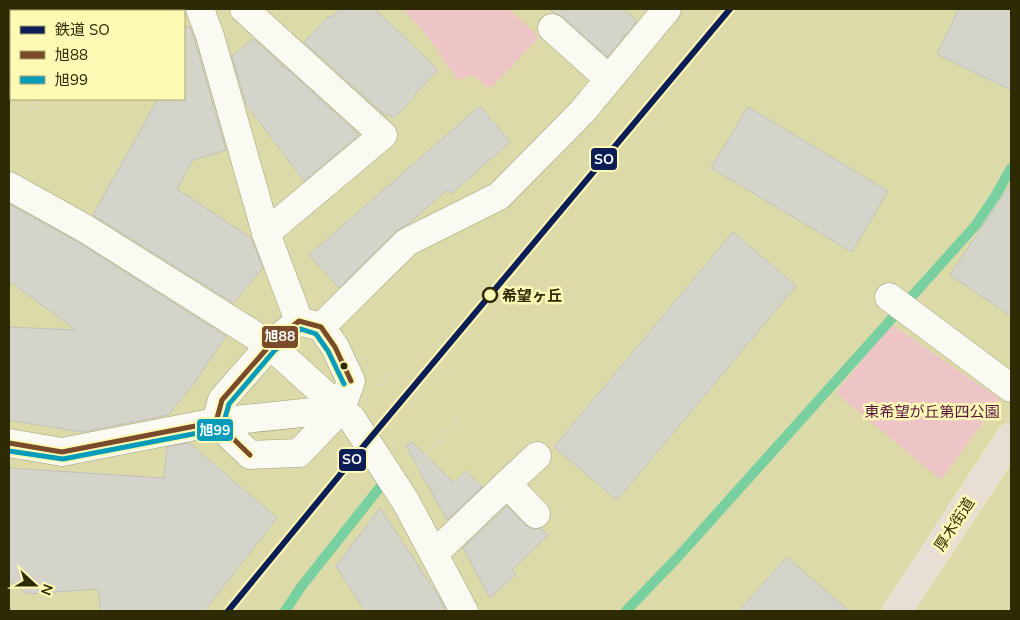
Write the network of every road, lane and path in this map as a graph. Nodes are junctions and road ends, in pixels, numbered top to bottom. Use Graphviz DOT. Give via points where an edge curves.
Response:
graph roads {
  1 [pos="200,9"];
  2 [pos="237,9"];
  3 [pos="244,9"];
  4 [pos="667,9"];
  5 [pos="552,28"];
  6 [pos="210,36"];
  7 [pos="609,79"];
  8 [pos="36,100"];
  9 [pos="31,109"];
  10 [pos="9,186"];
  11 [pos="266,233"];
  12 [pos="889,297"];
  13 [pos="310,324"];
  14 [pos="270,345"];
  15 [pos="1011,388"];
  16 [pos="341,409"];
  17 [pos="459,418"];
  18 [pos="216,422"];
  19 [pos="1011,437"];
  20 [pos="9,443"];
  21 [pos="538,456"];
  22 [pos="415,471"];
  23 [pos="507,484"];
  24 [pos="536,514"];
  25 [pos="434,554"];
  26 [pos="464,611"];
  27 [pos="897,611"];
  1 -- 6 [label="street"];
  2 -- 6 [label="street"];
  3 -- 11 [label="street" via="383,135"];
  4 -- 7 [label="street"];
  5 -- 7 [label="street"];
  6 -- 11 [label="street"];
  7 -- 13 [label="street" via="582,112 499,196 407,242"];
  8 -- 9 [label="path"];
  10 -- 14 [label="street" via="86,229"];
  11 -- 13 [label="street"];
  12 -- 15 [label="street"];
  13 -- 14 [label="street"];
  13 -- 16 [label="street" via="335,347 351,381"];
  14 -- 16 [label="street"];
  14 -- 18 [label="street" via="222,400"];
  16 -- 18 [label="street"];
  16 -- 18 [label="street" via="299,453 250,455"];
  16 -- 25 [label="street" via="352,419 406,502"];
  17 -- 22 [label="path"];
  18 -- 20 [label="street" via="62,452"];
  19 -- 27 [label="main road, 厚木街道"];
  21 -- 23 [label="street"];
  23 -- 24 [label="street"];
  23 -- 25 [label="street"];
  25 -- 26 [label="street"];
}
